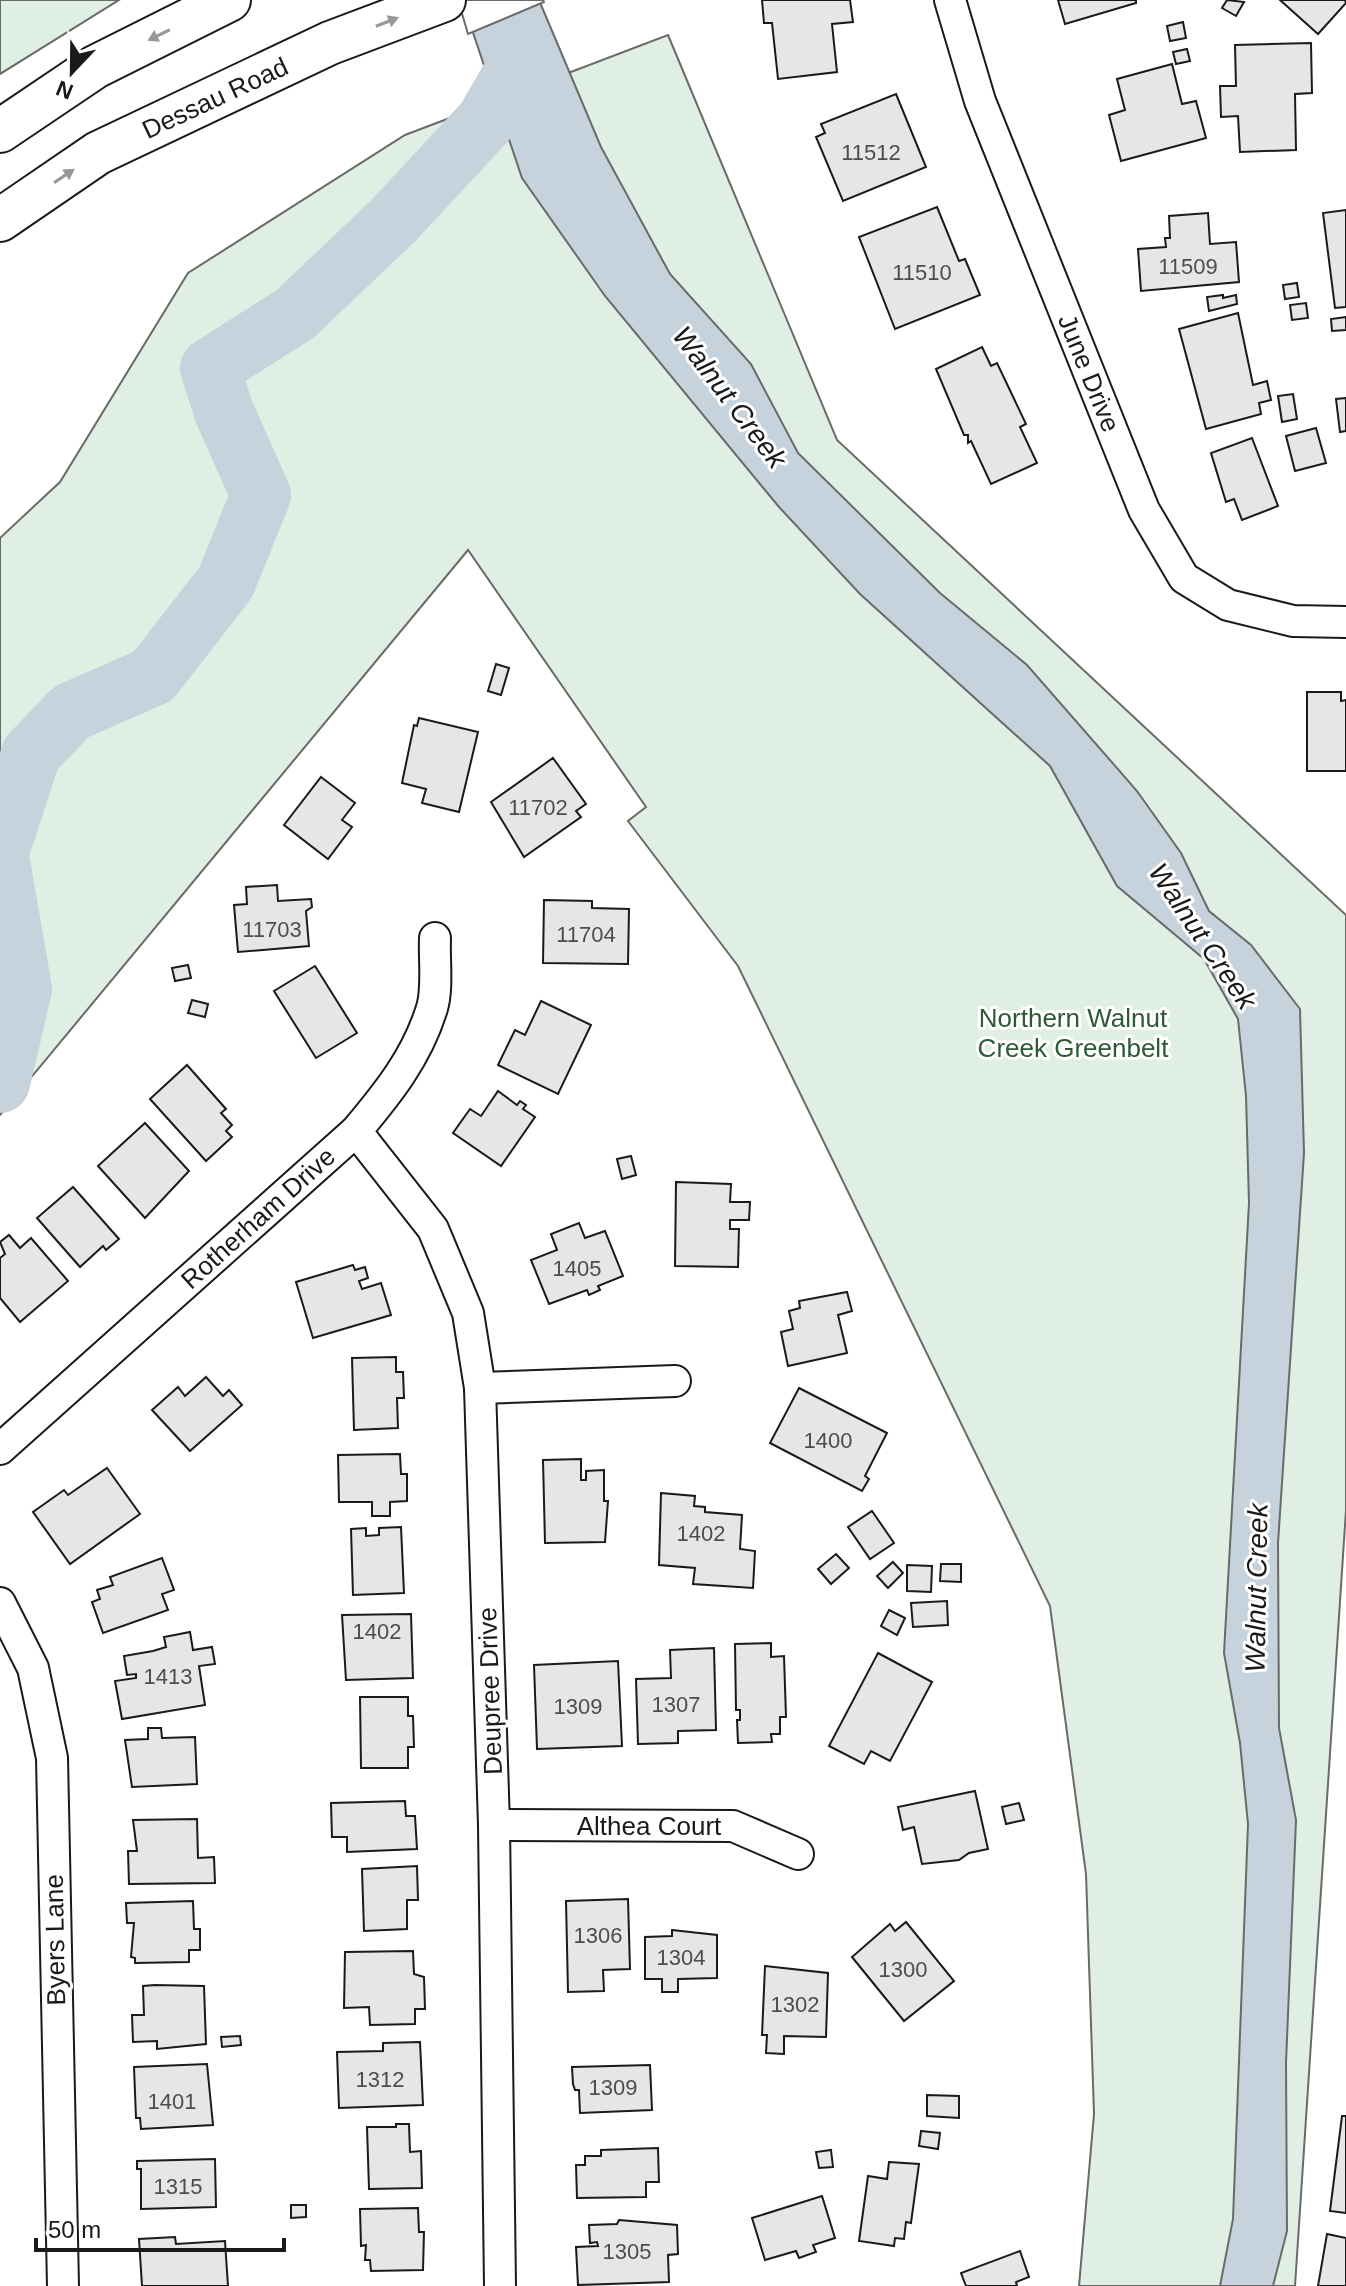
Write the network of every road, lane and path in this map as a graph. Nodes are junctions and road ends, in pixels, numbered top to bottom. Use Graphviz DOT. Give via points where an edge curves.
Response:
graph roads {
  1 [pos="229,0"];
  2 [pos="444,0"];
  3 [pos="950,0"];
  4 [pos="0,131"];
  5 [pos="0,220"];
  6 [pos="1346,622"];
  7 [pos="435,938"];
  8 [pos="356,1131"];
  9 [pos="675,1381"];
  10 [pos="480,1388"];
  11 [pos="0,1449"];
  12 [pos="0,1603"];
  13 [pos="494,1825"];
  14 [pos="798,1854"];
  15 [pos="63,2286"];
  16 [pos="500,2286"];
  1 -- 4 [label="main road, one-way" via="95,67"];
  5 -- 2 [label="main road, Dessau Road, one-way" via="98,153 330,43"];
  3 -- 6 [label="street, June Drive" via="980,101 1144,510 1184,578 1228,605 1293,621"];
  7 -- 8 [label="street, Rotherham Drive" via="433,1006 403,1074"];
  8 -- 10 [label="street, Deupree Drive" via="433,1229 468,1313"];
  8 -- 11 [label="street, Rotherham Drive"];
  9 -- 10 [label="street"];
  10 -- 13 [label="street, Deupree Drive"];
  12 -- 15 [label="street, Byers Lane" via="33,1668 52,1758"];
  13 -- 14 [label="street, Althea Court" via="733,1826"];
  13 -- 16 [label="street, Deupree Drive"];
}
